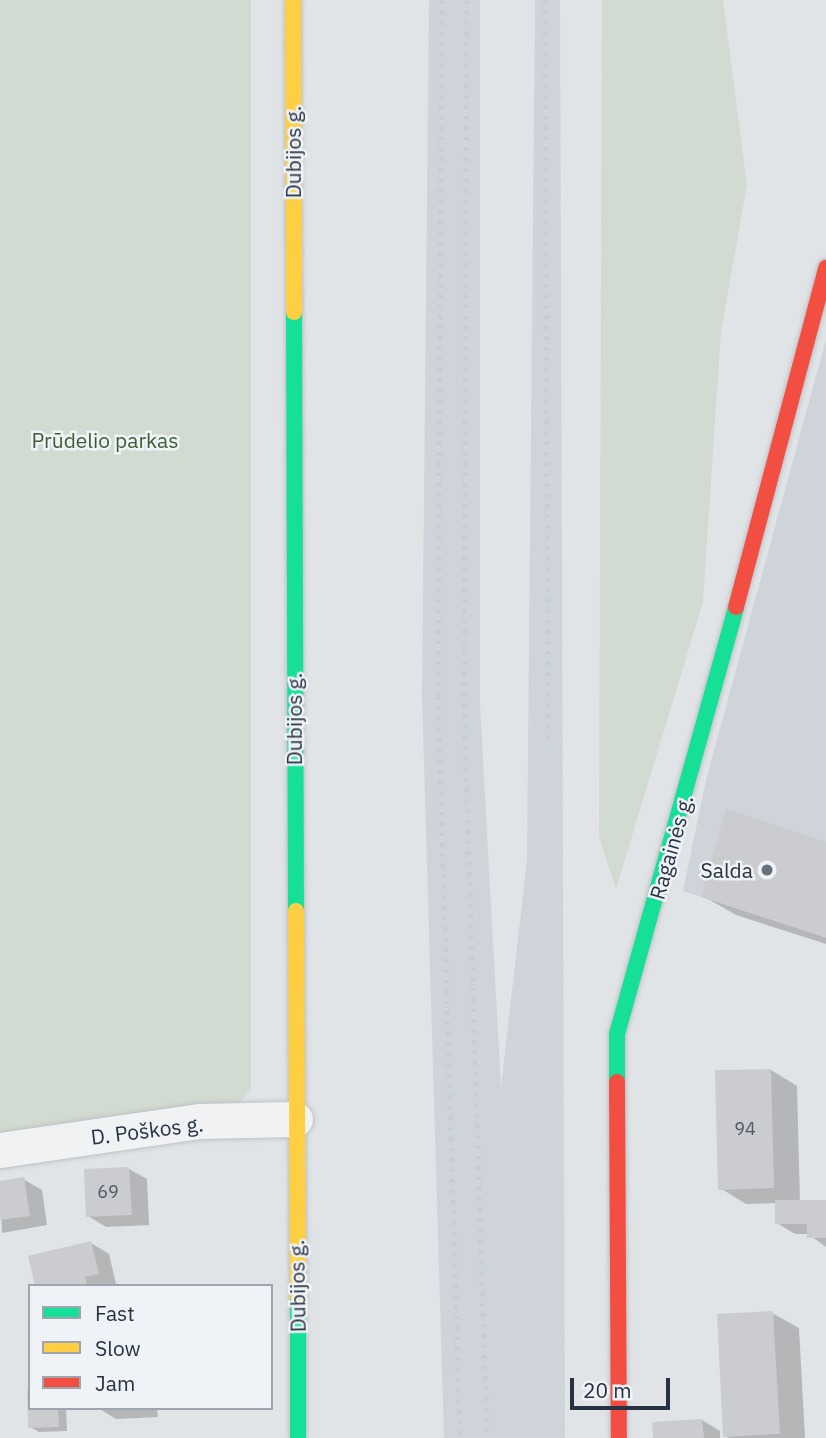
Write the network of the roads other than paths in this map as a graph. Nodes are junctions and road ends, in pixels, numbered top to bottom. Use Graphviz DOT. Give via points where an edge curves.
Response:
graph roads {
  1 [pos="293,0"];
  2 [pos="826,268"];
  3 [pos="295,1119"];
  4 [pos="0,1150"];
  5 [pos="298,1438"];
  6 [pos="619,1438"];
  1 -- 3 [label="main road, Dubijos g."];
  2 -- 6 [label="main road, Ragainės g." via="691,778 617,1034"];
  3 -- 4 [label="street, D. Poškos g." via="199,1121"];
  3 -- 5 [label="main road, Dubijos g."];
}
